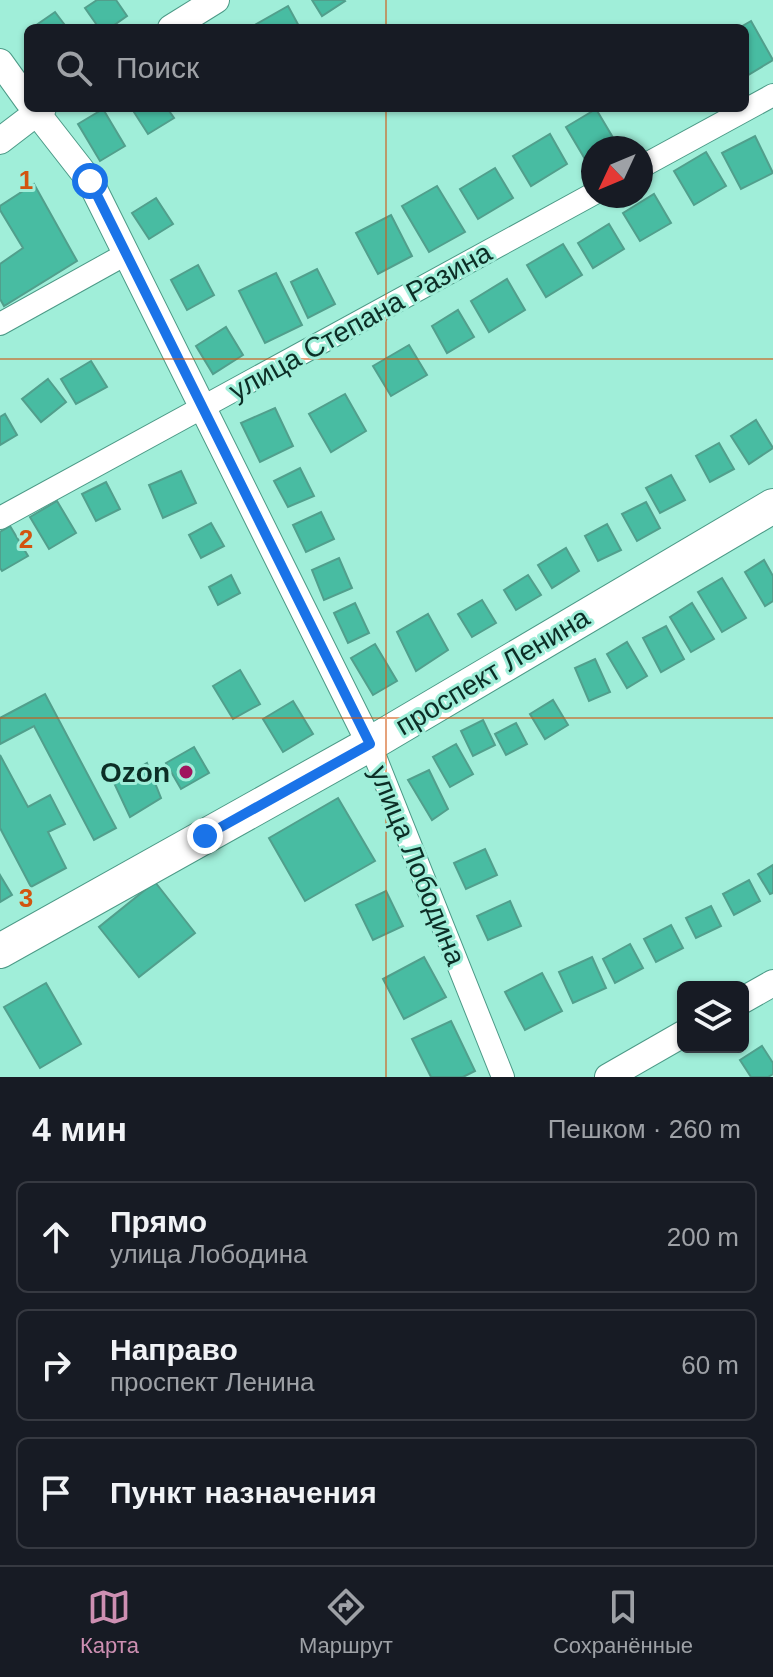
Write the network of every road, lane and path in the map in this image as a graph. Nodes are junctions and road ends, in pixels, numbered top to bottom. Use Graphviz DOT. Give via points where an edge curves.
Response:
graph roads {
  1 [pos="216,0"];
  2 [pos="177,24"];
  3 [pos="0,62"];
  4 [pos="24,93"];
  5 [pos="773,95"];
  6 [pos="749,108"];
  7 [pos="30,112"];
  8 [pos="39,112"];
  9 [pos="742,112"];
  10 [pos="0,141"];
  11 [pos="653,160"];
  12 [pos="581,201"];
  13 [pos="126,254"];
  14 [pos="0,324"];
  15 [pos="203,408"];
  16 [pos="773,506"];
  17 [pos="0,518"];
  18 [pos="370,744"];
  19 [pos="0,951"];
  20 [pos="773,983"];
  21 [pos="749,997"];
  22 [pos="677,1037"];
  23 [pos="503,1077"];
  24 [pos="608,1077"];
  1 -- 2 [label="street"];
  3 -- 4 [label="street, улица Лободина"];
  5 -- 6 [label="street"];
  7 -- 10 [label="street"];
  8 -- 13 [label="street, улица Лободина" via="90,181"];
  9 -- 11 [label="street"];
  12 -- 15 [label="street, улица Степана Разина"];
  13 -- 14 [label="street"];
  13 -- 15 [label="street, улица Лободина"];
  15 -- 17 [label="street, улица Степана Разина"];
  15 -- 18 [label="street, улица Лободина"];
  16 -- 18 [label="main road, проспект Ленина"];
  18 -- 19 [label="main road, проспект Ленина"];
  18 -- 23 [label="street, улица Лободина"];
  20 -- 21 [label="street"];
  22 -- 24 [label="street"];
}
